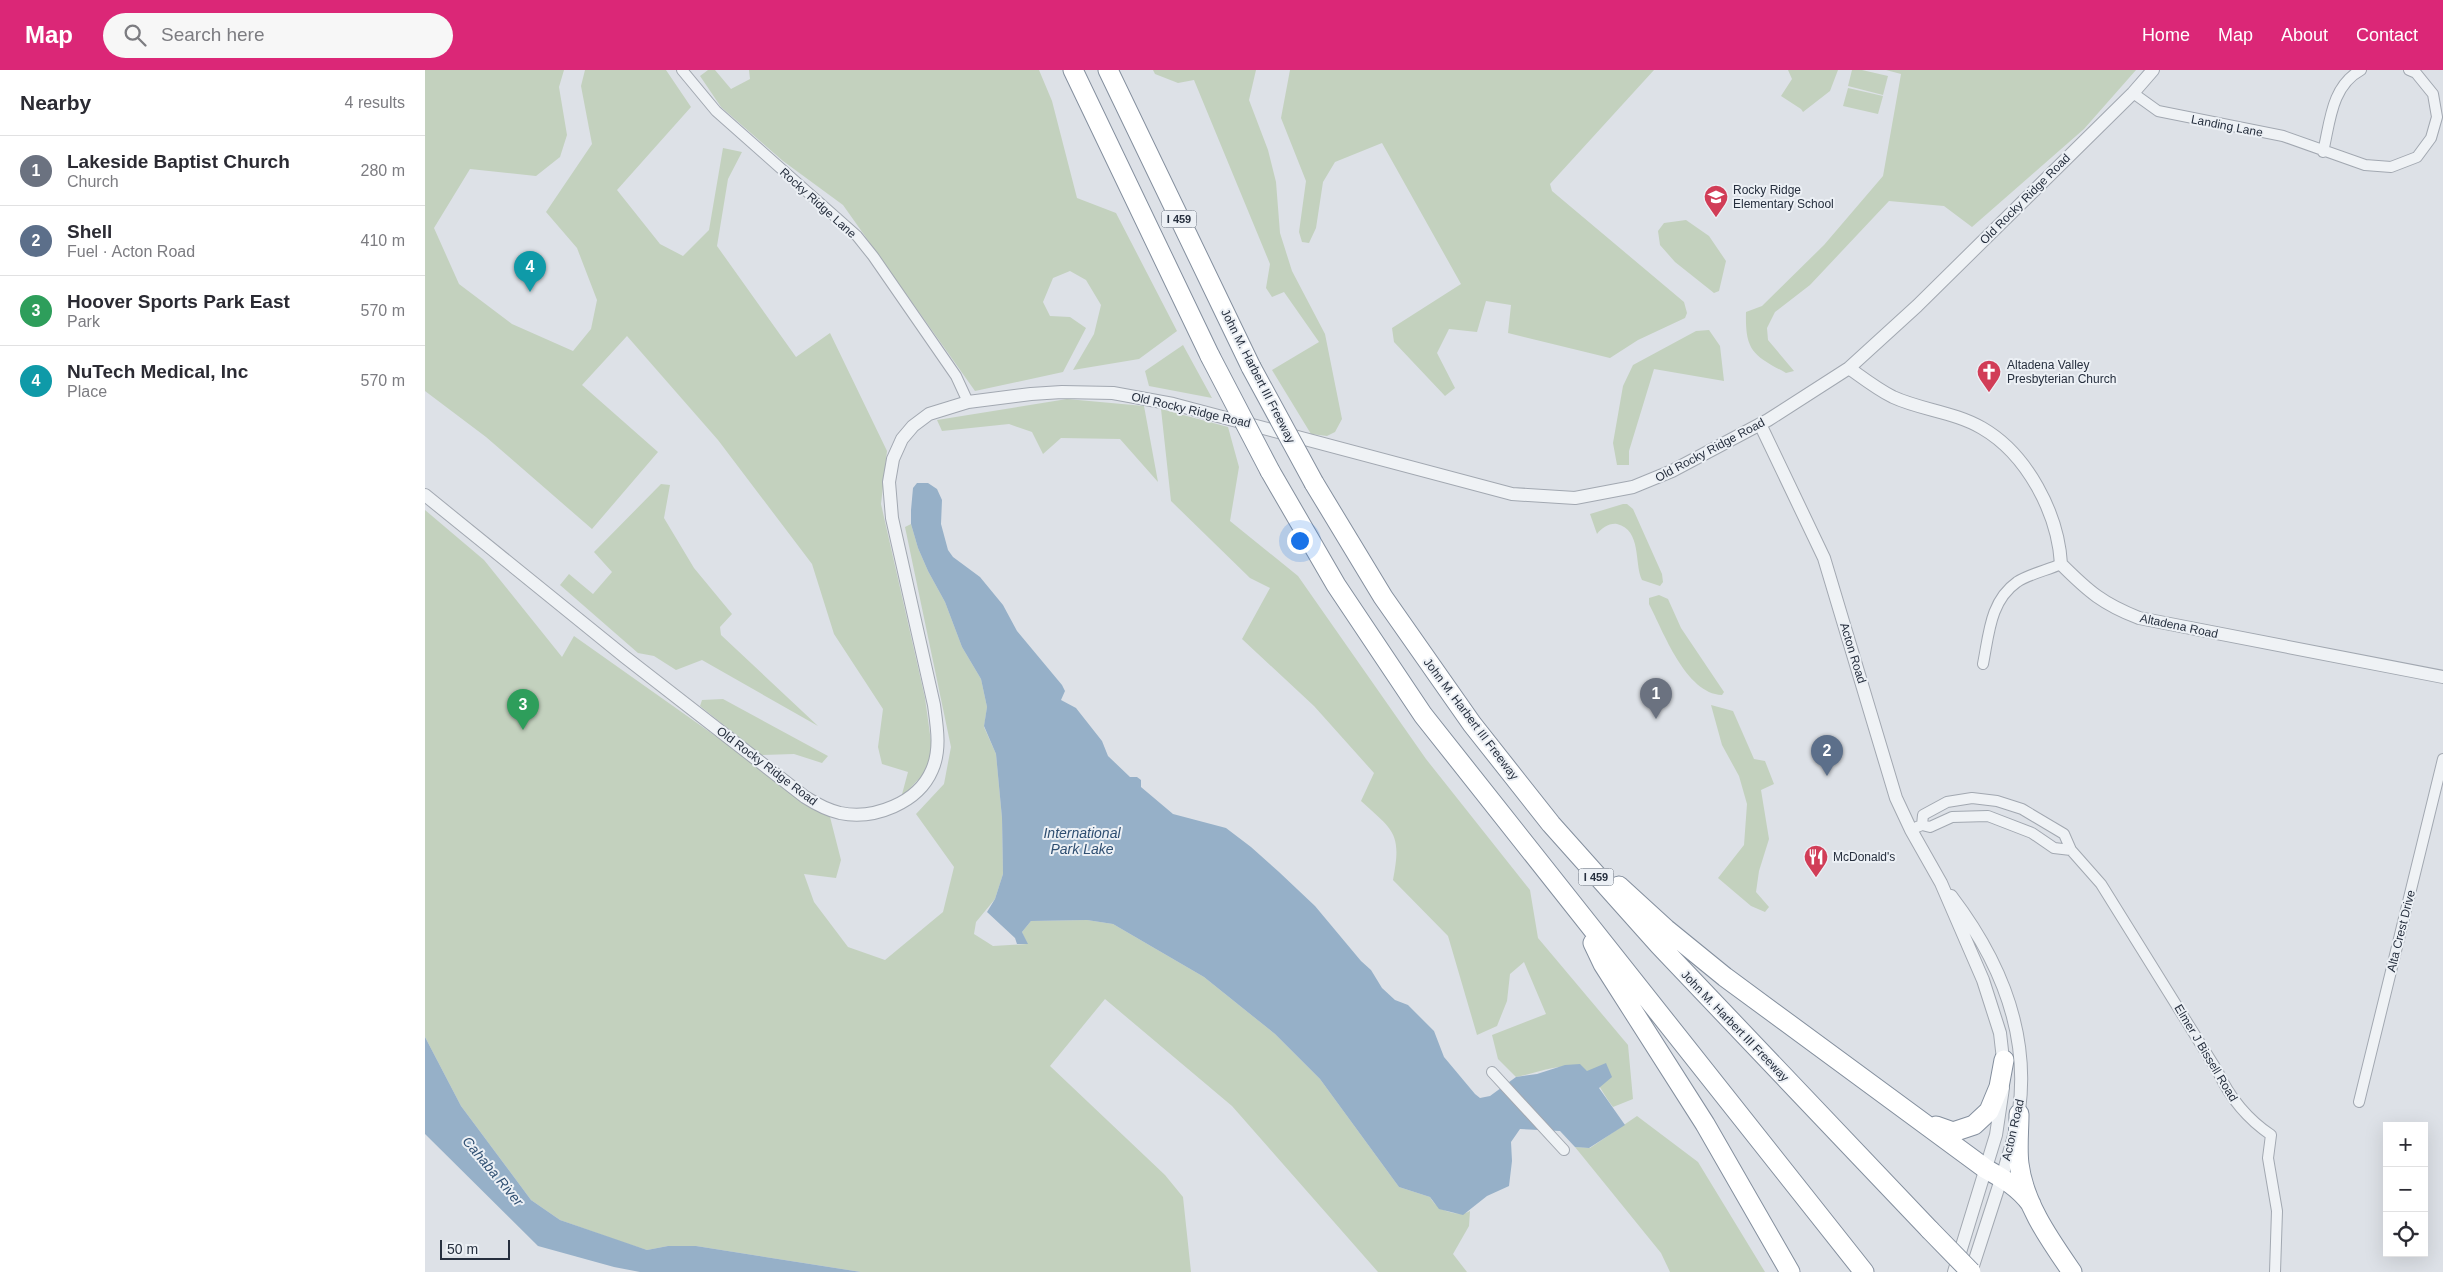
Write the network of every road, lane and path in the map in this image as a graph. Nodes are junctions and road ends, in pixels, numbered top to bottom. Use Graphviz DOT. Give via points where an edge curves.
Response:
graph roads {
  1 [pos="682,70"];
  2 [pos="1073,70"];
  3 [pos="1108,70"];
  4 [pos="2153,70"];
  5 [pos="2361,70"];
  6 [pos="2409,70"];
  7 [pos="2133,93"];
  8 [pos="2323,152"];
  9 [pos="1849,368"];
  10 [pos="968,402"];
  11 [pos="1760,424"];
  12 [pos="425,495"];
  13 [pos="2061,564"];
  14 [pos="1983,664"];
  15 [pos="2443,677"];
  16 [pos="2443,759"];
  17 [pos="1551,824"];
  18 [pos="1916,827"];
  19 [pos="2071,850"];
  20 [pos="1941,883"];
  21 [pos="1577,910"];
  22 [pos="2004,1060"];
  23 [pos="1492,1072"];
  24 [pos="2359,1102"];
  25 [pos="2019,1114"];
  26 [pos="1923,1121"];
  27 [pos="1564,1150"];
  28 [pos="1994,1173"];
  29 [pos="2031,1204"];
  30 [pos="1790,1272"];
  31 [pos="1864,1272"];
  32 [pos="1954,1272"];
  33 [pos="1971,1272"];
  34 [pos="2072,1272"];
  35 [pos="2275,1272"];
  1 -- 10 [label="street, Rocky Ridge Lane" via="716,111 857,236 956,376"];
  2 -- 21 [label="highway, I 459, bridge" via="1210,356 1336,585 1423,715"];
  3 -- 17 [label="highway, John M. Harbert III Freeway / I 459, bridge" via="1251,367 1314,483 1389,605 1471,724"];
  4 -- 7 [label="street, Old Rocky Ridge Road"];
  5 -- 8 [label="street" via="2353,74 2335,98"];
  6 -- 8 [label="street, Landing Lane" via="2416,73 2433,94 2437,117 2431,138 2417,157 2391,167 2365,165"];
  7 -- 8 [label="street, Landing Lane" via="2159,111 2283,136"];
  7 -- 9 [label="street, Old Rocky Ridge Road" via="1917,306"];
  9 -- 11 [label="street, Old Rocky Ridge Road"];
  9 -- 13 [label="street" via="1894,397 1982,427 2014,452 2045,501 2061,551"];
  10 -- 11 [label="street, Old Rocky Ridge Road" via="1062,392 1136,396 1512,494 1551,498 1593,495 1651,480"];
  10 -- 12 [label="street, Old Rocky Ridge Road" via="939,409 919,420 902,440 893,459 889,482 892,518 934,705 937,754 930,776 915,794 898,804 868,814 839,813 805,797"];
  11 -- 18 [label="street, Acton Road" via="1823,558 1897,798"];
  13 -- 14 [label="street" via="2017,582 2000,600 1994,611"];
  13 -- 15 [label="street, Altadena Road" via="2086,589 2111,607 2139,618"];
  16 -- 24 [label="street, Alta Crest Drive"];
  17 -- 26 [label="highway" via="1666,929 1725,977"];
  17 -- 33 [label="highway, John M. Harbert III Freeway / I 459, bridge" via="1659,945"];
  18 -- 19 [label="street" via="1930,827 1952,817 1988,816 2032,833 2053,848"];
  18 -- 19 [label="street, Elmer J Bissell Road" via="1923,815 1947,802 1972,798 1997,801 2046,822 2063,834"];
  18 -- 20 [label="street, Acton Road"];
  19 -- 35 [label="street, Elmer J Bissell Road" via="2101,884 2218,1072 2229,1095 2250,1119 2271,1135 2268,1158 2277,1211"];
  20 -- 22 [label="street, Acton Road" via="1993,1008"];
  20 -- 25 [label="street, Acton Road" via="1973,924 2008,996 2015,1017 2021,1062"];
  21 -- 30 [label="highway" via="1603,964 1705,1124"];
  21 -- 31 [label="highway, I 459"];
  22 -- 26 [label="highway" via="1999,1087 1989,1111 1973,1125 1953,1132"];
  22 -- 28 [label="street, Acton Road"];
  23 -- 27 [label="street"];
  25 -- 28 [label="street, Acton Road"];
  25 -- 29 [label="highway" via="2019,1163"];
  26 -- 28 [label="highway"];
  28 -- 29 [label="highway" via="2020,1190"];
  28 -- 32 [label="street, Acton Road"];
  28 -- 33 [label="street, Acton Road"];
  29 -- 34 [label="highway"];
}
